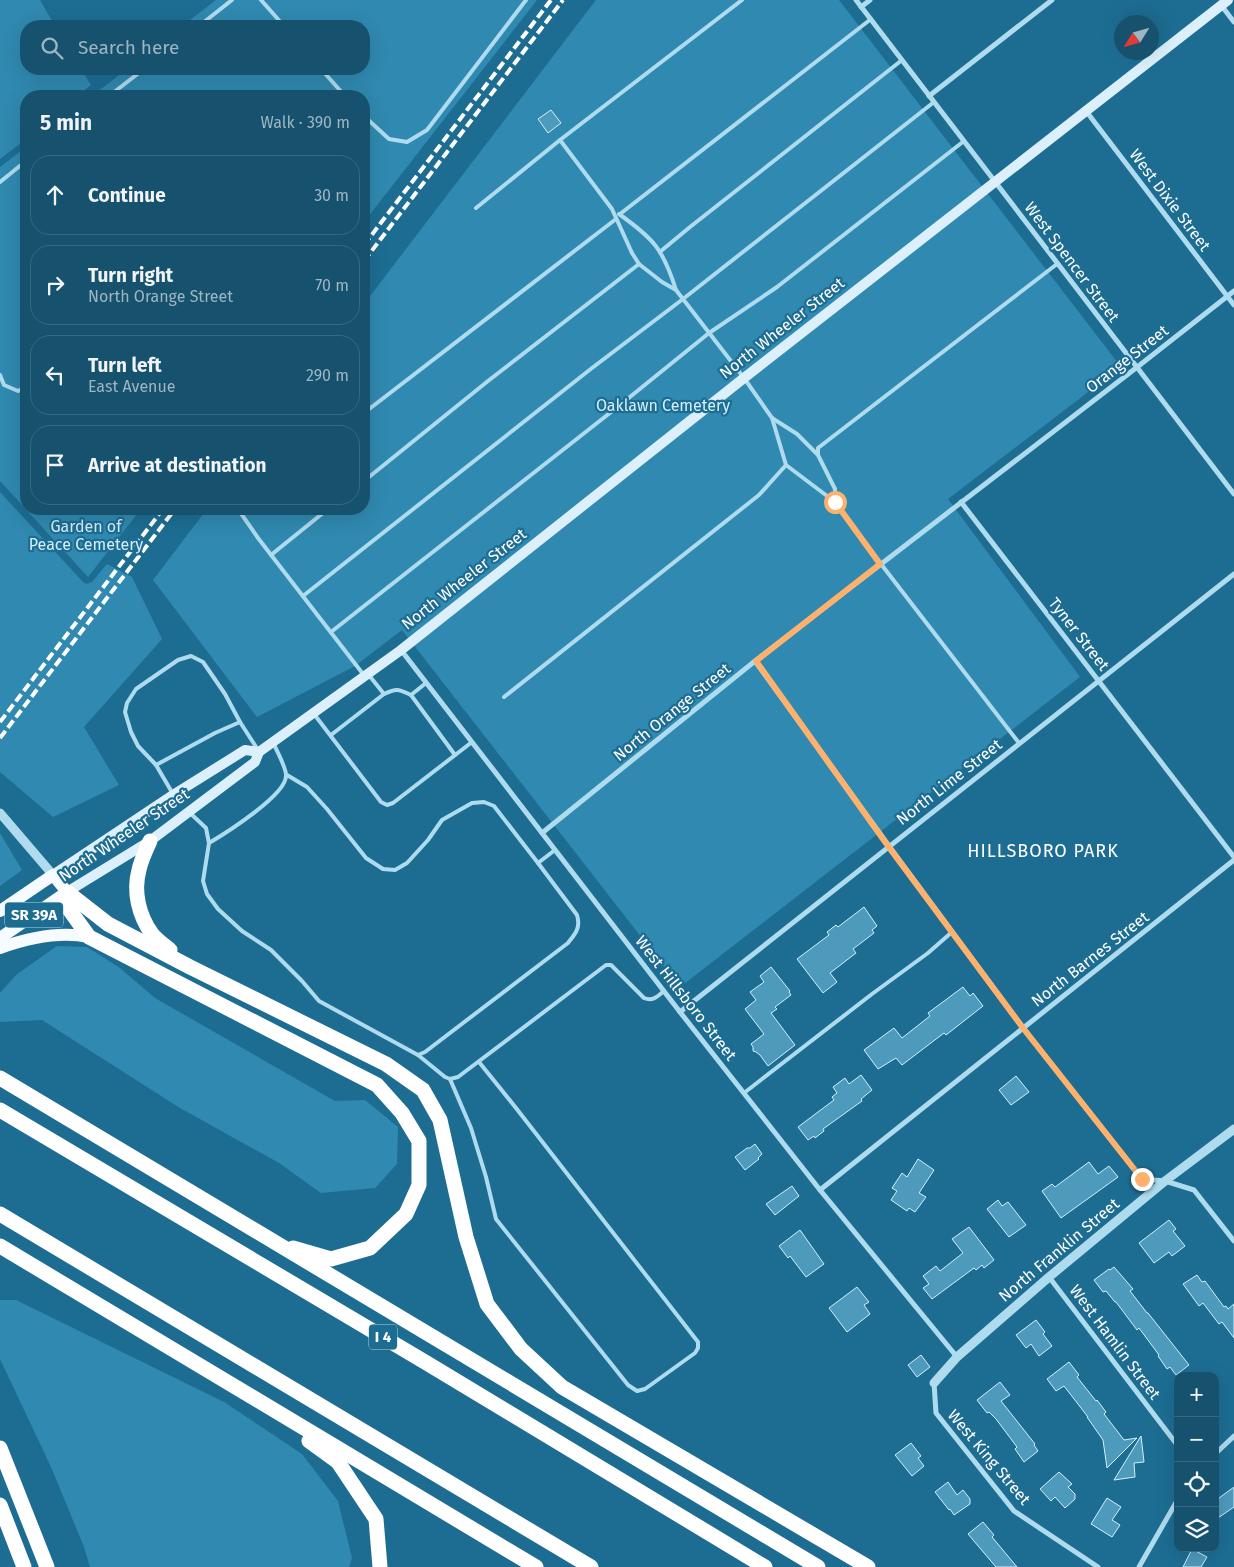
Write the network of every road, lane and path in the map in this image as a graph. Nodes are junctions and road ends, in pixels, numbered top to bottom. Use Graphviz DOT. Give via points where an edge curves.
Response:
graph roads {
  1 [pos="232,0"];
  2 [pos="262,0"];
  3 [pos="526,0"];
  4 [pos="742,0"];
  5 [pos="856,0"];
  6 [pos="870,0"];
  7 [pos="1052,0"];
  8 [pos="1224,2"];
  9 [pos="861,7"];
  10 [pos="871,19"];
  11 [pos="207,20"];
  12 [pos="279,20"];
  13 [pos="1234,22"];
  14 [pos="902,60"];
  15 [pos="136,75"];
  16 [pos="326,75"];
  17 [pos="117,90"];
  18 [pos="340,90"];
  19 [pos="929,96"];
  20 [pos="934,102"];
  21 [pos="1086,111"];
  22 [pos="370,122"];
  23 [pos="560,140"];
  24 [pos="964,141"];
  25 [pos="20,166"];
  26 [pos="994,181"];
  27 [pos="0,182"];
  28 [pos="476,208"];
  29 [pos="612,209"];
  30 [pos="620,214"];
  31 [pos="616,218"];
  32 [pos="661,252"];
  33 [pos="639,264"];
  34 [pos="1057,264"];
  35 [pos="676,290"];
  36 [pos="1234,291"];
  37 [pos="1227,296"];
  38 [pos="683,299"];
  39 [pos="1234,305"];
  40 [pos="709,334"];
  41 [pos="1136,368"];
  42 [pos="0,375"];
  43 [pos="744,378"];
  44 [pos="20,390"];
  45 [pos="370,408"];
  46 [pos="772,418"];
  47 [pos="818,455"];
  48 [pos="786,465"];
  49 [pos="370,476"];
  50 [pos="1234,494"];
  51 [pos="835,502"];
  52 [pos="961,502"];
  53 [pos="242,515"];
  54 [pos="321,515"];
  55 [pos="271,555"];
  56 [pos="880,564"];
  57 [pos="1234,574"];
  58 [pos="303,596"];
  59 [pos="331,632"];
  60 [pos="401,650"];
  61 [pos="756,661"];
  62 [pos="366,675"];
  63 [pos="1098,680"];
  64 [pos="426,683"];
  65 [pos="384,694"];
  66 [pos="411,695"];
  67 [pos="504,697"];
  68 [pos="314,713"];
  69 [pos="240,722"];
  70 [pos="331,736"];
  71 [pos="276,740"];
  72 [pos="472,742"];
  73 [pos="1019,743"];
  74 [pos="259,752"];
  75 [pos="455,755"];
  76 [pos="156,765"];
  77 [pos="287,775"];
  78 [pos="173,794"];
  79 [pos="188,812"];
  80 [pos="0,813"];
  81 [pos="542,834"];
  82 [pos="150,841"];
  83 [pos="209,843"];
  84 [pos="888,846"];
  85 [pos="555,850"];
  86 [pos="1234,858"];
  87 [pos="538,863"];
  88 [pos="53,875"];
  89 [pos="68,892"];
  90 [pos="0,911"];
  91 [pos="952,932"];
  92 [pos="89,937"];
  93 [pos="0,938"];
  94 [pos="0,948"];
  95 [pos="190,967"];
  96 [pos="664,991"];
  97 [pos="680,1012"];
  98 [pos="1023,1028"];
  99 [pos="418,1055"];
  100 [pos="479,1062"];
  101 [pos="0,1078"];
  102 [pos="450,1079"];
  103 [pos="744,1093"];
  104 [pos="0,1110"];
  105 [pos="1234,1129"];
  106 [pos="1165,1181"];
  107 [pos="820,1190"];
  108 [pos="0,1214"];
  109 [pos="273,1241"];
  110 [pos="1234,1241"];
  111 [pos="0,1246"];
  112 [pos="1049,1277"];
  113 [pos="957,1357"];
  114 [pos="934,1383"];
  115 [pos="233,1386"];
  116 [pos="1234,1436"];
  117 [pos="1174,1441"];
  118 [pos="0,1448"];
  119 [pos="1219,1450"];
  120 [pos="0,1505"];
  121 [pos="1174,1506"];
  122 [pos="24,1567"];
  123 [pos="47,1567"];
  124 [pos="380,1567"];
  125 [pos="536,1567"];
  126 [pos="591,1567"];
  127 [pos="765,1567"];
  128 [pos="818,1567"];
  129 [pos="868,1567"];
  130 [pos="1098,1567"];
  131 [pos="1139,1567"];
  1 -- 11 [label="lane"];
  2 -- 12 [label="lane"];
  3 -- 22 [label="lane" via="427,130 407,142 389,139"];
  4 -- 23 [label="lane"];
  5 -- 9 [label="street, West Spencer Street"];
  6 -- 9 [label="street"];
  7 -- 19 [label="street"];
  8 -- 13 [label="street"];
  8 -- 21 [label="main road, North Wheeler Street"];
  9 -- 10 [label="street, West Spencer Street"];
  10 -- 14 [label="street, West Spencer Street"];
  10 -- 30 [label="lane"];
  14 -- 19 [label="street, West Spencer Street"];
  14 -- 32 [label="lane"];
  15 -- 17 [label="lane"];
  16 -- 18 [label="lane"];
  19 -- 20 [label="street, West Spencer Street"];
  20 -- 24 [label="street, West Spencer Street"];
  20 -- 38 [label="lane"];
  21 -- 26 [label="main road, North Wheeler Street"];
  21 -- 37 [label="street, West Dixie Street"];
  23 -- 28 [label="lane"];
  23 -- 29 [label="lane"];
  24 -- 26 [label="street, West Spencer Street"];
  24 -- 40 [label="lane" via="777,287"];
  25 -- 27 [label="lane"];
  26 -- 34 [label="street, West Spencer Street"];
  26 -- 43 [label="main road, North Wheeler Street"];
  29 -- 30 [label="lane"];
  29 -- 31 [label="lane"];
  30 -- 32 [label="lane" via="647,235"];
  31 -- 33 [label="lane"];
  31 -- 45 [label="lane"];
  32 -- 35 [label="lane"];
  33 -- 35 [label="lane"];
  33 -- 49 [label="lane"];
  34 -- 41 [label="street, West Spencer Street"];
  34 -- 47 [label="lane" via="818,448"];
  35 -- 38 [label="lane"];
  36 -- 37 [label="street, Orange Street"];
  37 -- 39 [label="street, West Dixie Street"];
  37 -- 41 [label="street, Orange Street"];
  38 -- 40 [label="lane"];
  38 -- 58 [label="lane"];
  40 -- 43 [label="lane"];
  40 -- 59 [label="lane"];
  41 -- 50 [label="street, West Spencer Street"];
  41 -- 52 [label="street, Orange Street"];
  42 -- 44 [label="lane" via="4,385"];
  43 -- 46 [label="lane"];
  43 -- 60 [label="main road, North Wheeler Street"];
  46 -- 47 [label="lane" via="797,434"];
  46 -- 48 [label="lane"];
  47 -- 51 [label="lane" via="835,489"];
  48 -- 51 [label="lane"];
  48 -- 67 [label="lane" via="759,495"];
  51 -- 56 [label="lane"];
  52 -- 56 [label="street, North Orange Street"];
  52 -- 63 [label="street, Tyner Street"];
  53 -- 55 [label="lane"];
  54 -- 55 [label="lane"];
  55 -- 58 [label="lane"];
  56 -- 61 [label="street, North Orange Street"];
  56 -- 73 [label="lane"];
  57 -- 63 [label="street, North Lime Street"];
  58 -- 59 [label="lane"];
  59 -- 62 [label="lane"];
  60 -- 62 [label="main road, North Wheeler Street"];
  60 -- 64 [label="street, West Hillsboro Street"];
  61 -- 81 [label="street, North Orange Street"];
  61 -- 84 [label="street"];
  62 -- 65 [label="lane"];
  62 -- 68 [label="main road, North Wheeler Street"];
  63 -- 73 [label="street, North Lime Street"];
  63 -- 86 [label="street, Tyner Street"];
  64 -- 66 [label="lane"];
  64 -- 72 [label="street, West Hillsboro Street"];
  65 -- 66 [label="lane" via="400,690"];
  65 -- 70 [label="lane"];
  66 -- 75 [label="lane"];
  68 -- 70 [label="lane"];
  68 -- 71 [label="main road, North Wheeler Street"];
  69 -- 74 [label="lane"];
  69 -- 76 [label="lane"];
  69 -- 76 [label="lane" via="203,662 191,656 178,660 136,689 125,712 138,746"];
  70 -- 75 [label="lane" via="387,805"];
  71 -- 74 [label="main road, North Wheeler Street / SR 39A"];
  71 -- 77 [label="lane"];
  72 -- 75 [label="lane"];
  72 -- 81 [label="street, West Hillsboro Street"];
  73 -- 84 [label="street, North Lime Street"];
  74 -- 78 [label="main road, North Wheeler Street / SR 39A" via="245,750"];
  74 -- 79 [label="main road, North Wheeler Street / SR 39A" via="255,762"];
  76 -- 78 [label="lane"];
  77 -- 83 [label="lane" via="284,786 270,799"];
  77 -- 87 [label="lane" via="307,787 366,858 383,869 395,870 407,863 442,820 472,803 484,802 494,806"];
  78 -- 88 [label="main road, North Wheeler Street / SR 39A"];
  79 -- 82 [label="main road, North Wheeler Street / SR 39A"];
  79 -- 83 [label="lane" via="206,828"];
  80 -- 88 [label="street"];
  81 -- 85 [label="street, West Hillsboro Street"];
  82 -- 89 [label="main road, North Wheeler Street / SR 39A"];
  82 -- 95 [label="highway" via="139,871 139,907 153,935"];
  83 -- 99 [label="lane" via="203,881 207,894 218,909 242,931 271,950 319,1001"];
  84 -- 91 [label="street"];
  84 -- 97 [label="street, North Lime Street"];
  85 -- 87 [label="lane"];
  85 -- 96 [label="street, West Hillsboro Street"];
  86 -- 98 [label="street, North Barnes Street"];
  87 -- 99 [label="lane" via="576,915 578,930 568,944"];
  88 -- 89 [label="main road"];
  88 -- 90 [label="main road, North Wheeler Street / SR 39A"];
  89 -- 92 [label="highway" via="66,905"];
  89 -- 93 [label="main road, North Wheeler Street / SR 39A"];
  89 -- 95 [label="highway" via="108,924"];
  91 -- 98 [label="street"];
  91 -- 103 [label="lane"];
  92 -- 94 [label="main road" via="68,934 30,939"];
  92 -- 109 [label="highway" via="377,1085 402,1113 418,1141 419,1185 406,1214 370,1248 331,1259"];
  95 -- 129 [label="highway" via="386,1064 423,1090 440,1120 466,1237 487,1304 522,1349 562,1387"];
  96 -- 97 [label="street, West Hillsboro Street"];
  96 -- 100 [label="lane" via="653,1000 644,998 611,965 606,965"];
  97 -- 103 [label="street, West Hillsboro Street"];
  98 -- 106 [label="street" via="1142,1179"];
  98 -- 107 [label="street, North Barnes Street"];
  99 -- 102 [label="lane"];
  100 -- 102 [label="lane"];
  100 -- 102 [label="lane" via="698,1342 695,1353 645,1389 636,1391 628,1385 496,1219 471,1128"];
  101 -- 109 [label="highway"];
  103 -- 107 [label="street, West Hillsboro Street"];
  104 -- 127 [label="highway, I 4"];
  105 -- 106 [label="street, North Franklin Street"];
  106 -- 110 [label="street" via="1194,1190"];
  106 -- 112 [label="street, North Franklin Street"];
  107 -- 113 [label="street, West Hillsboro Street"];
  108 -- 126 [label="highway"];
  109 -- 128 [label="highway"];
  111 -- 115 [label="highway"];
  112 -- 113 [label="street, North Franklin Street"];
  112 -- 117 [label="street, West Hamlin Street"];
  113 -- 114 [label="street, North Franklin Street"];
  114 -- 130 [label="street, West King Street" via="936,1413 1014,1511"];
  115 -- 124 [label="highway" via="338,1462 376,1519"];
  115 -- 125 [label="highway"];
  116 -- 119 [label="street"];
  118 -- 123 [label="highway"];
  120 -- 122 [label="highway"];
  121 -- 131 [label="street"];
}
